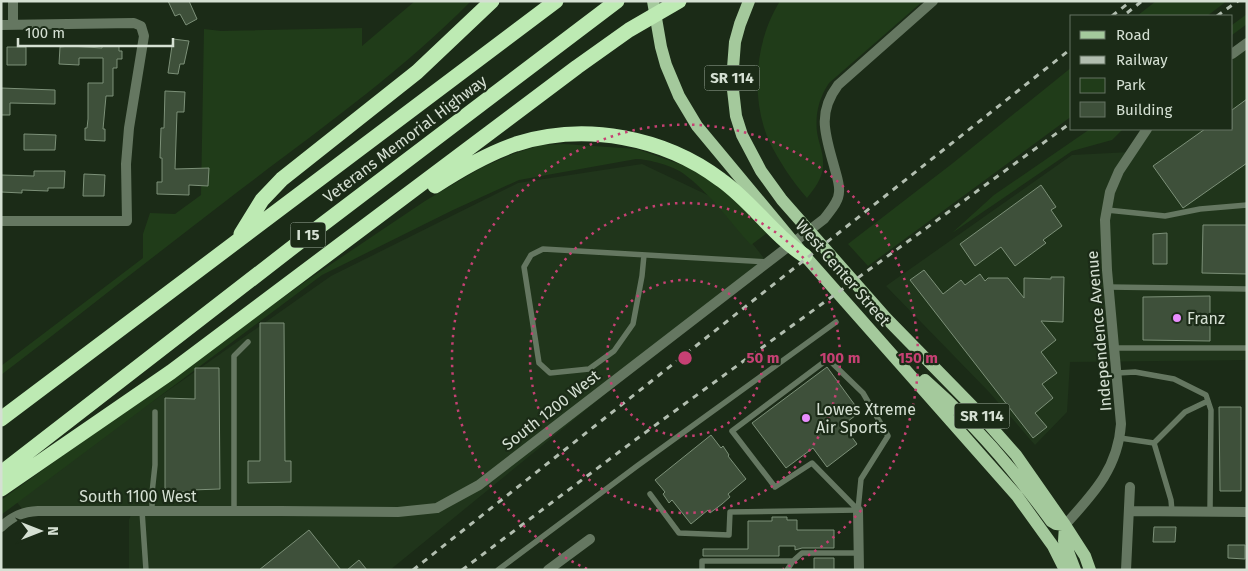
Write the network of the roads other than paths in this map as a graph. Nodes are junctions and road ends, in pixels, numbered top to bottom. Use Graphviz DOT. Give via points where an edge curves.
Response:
graph roads {
  1 [pos="13,1"];
  2 [pos="492,1"];
  3 [pos="556,1"];
  4 [pos="617,1"];
  5 [pos="653,1"];
  6 [pos="679,1"];
  7 [pos="749,1"];
  8 [pos="933,1"];
  9 [pos="13,24"];
  10 [pos="1,25"];
  11 [pos="1247,43"];
  12 [pos="1233,53"];
  13 [pos="1146,130"];
  14 [pos="1247,205"];
  15 [pos="1107,210"];
  16 [pos="766,215"];
  17 [pos="1,221"];
  18 [pos="367,226"];
  19 [pos="236,242"];
  20 [pos="644,255"];
  21 [pos="805,256"];
  22 [pos="768,262"];
  23 [pos="1109,287"];
  24 [pos="1247,289"];
  25 [pos="836,322"];
  26 [pos="248,342"];
  27 [pos="883,344"];
  28 [pos="1115,348"];
  29 [pos="1247,348"];
  30 [pos="1117,373"];
  31 [pos="1208,401"];
  32 [pos="155,412"];
  33 [pos="1,419"];
  34 [pos="1120,438"];
  35 [pos="1154,444"];
  36 [pos="1,473"];
  37 [pos="1130,487"];
  38 [pos="1,489"];
  39 [pos="650,494"];
  40 [pos="858,510"];
  41 [pos="147,511"];
  42 [pos="234,511"];
  43 [pos="280,511"];
  44 [pos="1130,511"];
  45 [pos="1172,511"];
  46 [pos="1210,511"];
  47 [pos="1247,512"];
  48 [pos="1065,525"];
  49 [pos="1,527"];
  50 [pos="590,539"];
  51 [pos="860,553"];
  52 [pos="794,561"];
  53 [pos="146,570"];
  54 [pos="498,570"];
  55 [pos="548,570"];
  56 [pos="702,570"];
  57 [pos="787,570"];
  58 [pos="859,570"];
  59 [pos="1065,570"];
  60 [pos="1075,570"];
  61 [pos="1090,570"];
  62 [pos="1126,570"];
  1 -- 9 [label="street"];
  2 -- 19 [label="highway" via="417,72 276,185 262,200"];
  3 -- 19 [label="highway, Veterans Memorial Highway / I 15"];
  4 -- 36 [label="highway, Veterans Memorial Highway / I 15"];
  5 -- 16 [label="main road" via="659,39 674,83 697,126"];
  6 -- 18 [label="highway" via="629,30 584,62"];
  7 -- 48 [label="main road, West Center Street / SR 114" via="740,24 732,81 734,107 742,135 761,171 782,200 886,318 1016,455"];
  8 -- 22 [label="street, South 1200 West" via="831,94 823,123 840,194 824,219"];
  9 -- 10 [label="street"];
  9 -- 17 [label="street" via="134,23 142,26 144,36 129,128 127,222"];
  11 -- 12 [label="street"];
  13 -- 15 [label="street, Independence Avenue" via="1119,171"];
  14 -- 15 [label="lane" via="1165,216"];
  15 -- 23 [label="street, Independence Avenue"];
  16 -- 18 [label="highway" via="721,179 688,158 623,137 584,135 538,139 496,152"];
  16 -- 21 [label="highway" via="780,236"];
  18 -- 38 [label="highway" via="172,372"];
  19 -- 33 [label="highway, Veterans Memorial Highway / I 15"];
  20 -- 20 [label="lane" via="544,249 530,255 524,267 539,363 550,374 589,369 614,351 633,324"];
  20 -- 22 [label="lane"];
  21 -- 27 [label="main road, West Center Street / SR 114"];
  22 -- 43 [label="street, South 1200 West" via="479,484 437,508 398,512"];
  23 -- 24 [label="lane"];
  23 -- 28 [label="street, Independence Avenue"];
  25 -- 54 [label="lane"];
  26 -- 42 [label="lane" via="234,356"];
  27 -- 48 [label="main road" via="962,415 1030,492 1051,521"];
  27 -- 59 [label="main road, West Center Street / SR 114" via="1018,496 1054,546"];
  28 -- 29 [label="lane"];
  28 -- 30 [label="street, Independence Avenue"];
  30 -- 31 [label="lane" via="1135,372 1174,378 1206,395"];
  30 -- 34 [label="street, Independence Avenue"];
  31 -- 35 [label="lane" via="1186,412"];
  31 -- 46 [label="lane" via="1211,410"];
  32 -- 41 [label="lane" via="155,465"];
  34 -- 35 [label="lane"];
  34 -- 48 [label="street, Independence Avenue" via="1100,486"];
  35 -- 45 [label="lane"];
  37 -- 44 [label="street"];
  39 -- 40 [label="lane" via="679,533 728,535 730,512"];
  40 -- 40 [label="lane" via="861,479 888,436 863,393 828,359 732,430 775,486 812,463"];
  40 -- 51 [label="street"];
  41 -- 42 [label="street, South 1100 West"];
  41 -- 49 [label="street, South 1100 West" via="25,512 12,517"];
  41 -- 53 [label="lane"];
  42 -- 43 [label="street, South 1100 West"];
  44 -- 45 [label="street"];
  44 -- 62 [label="street"];
  45 -- 46 [label="street"];
  46 -- 47 [label="street"];
  48 -- 60 [label="main road" via="1064,541"];
  48 -- 61 [label="main road, West Center Street / SR 114"];
  50 -- 55 [label="street"];
  51 -- 52 [label="lane" via="802,553"];
  51 -- 58 [label="street"];
  52 -- 56 [label="lane" via="702,561"];
  52 -- 57 [label="lane"];
}
